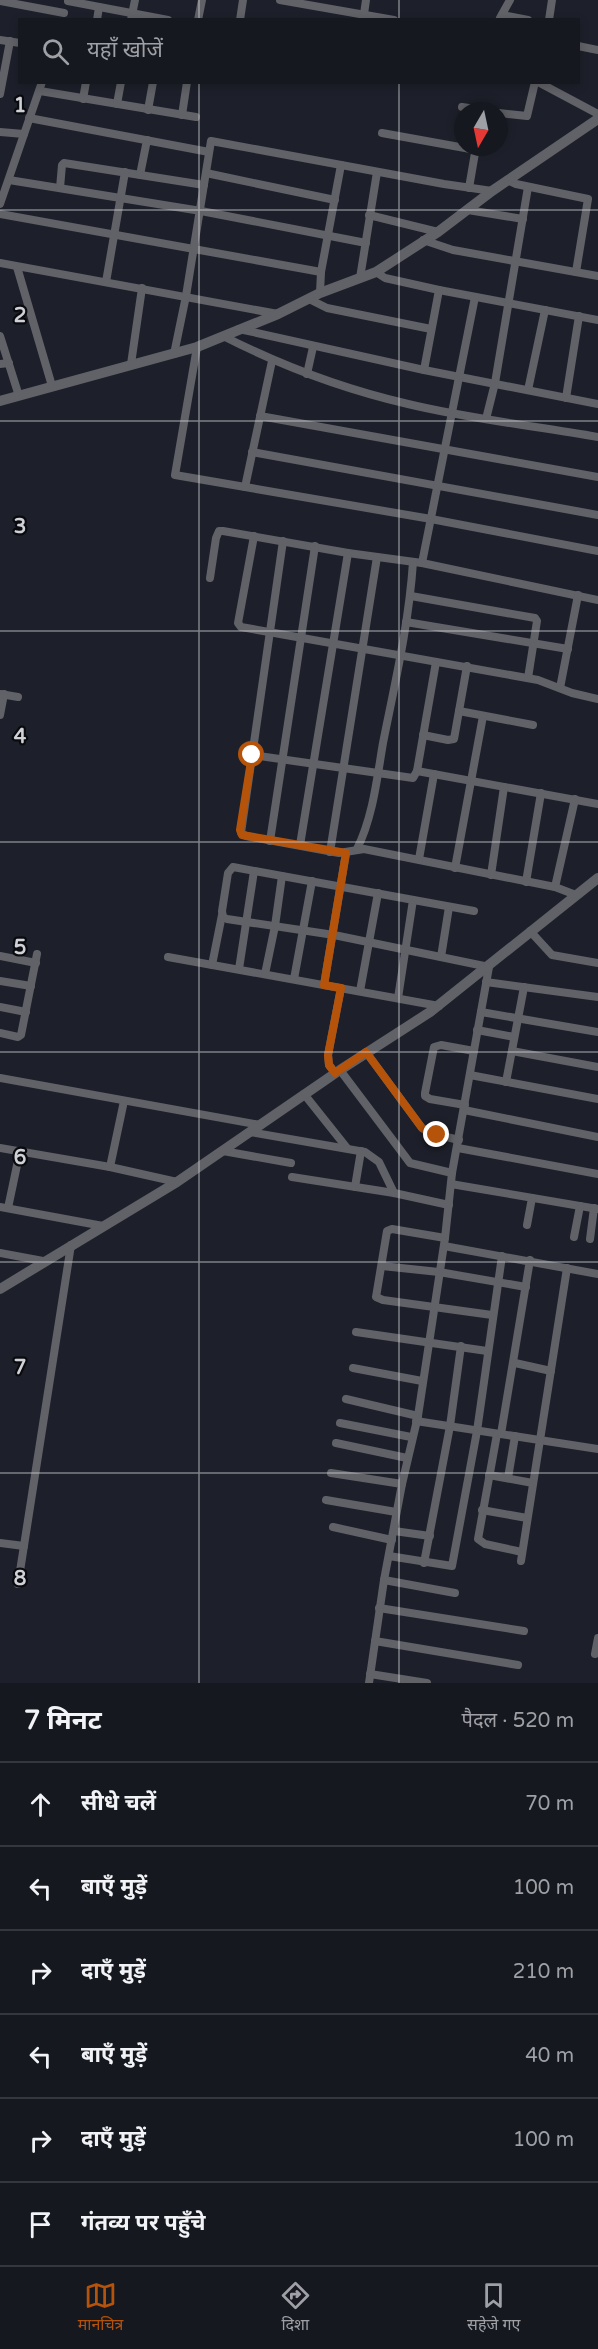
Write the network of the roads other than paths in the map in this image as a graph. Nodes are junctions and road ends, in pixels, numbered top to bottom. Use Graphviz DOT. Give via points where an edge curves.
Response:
graph roads {
  1 [pos="135,0"];
  2 [pos="202,0"];
  3 [pos="243,0"];
  4 [pos="283,0"];
  5 [pos="366,0"];
  6 [pos="510,0"];
  7 [pos="552,0"];
  8 [pos="0,1"];
  9 [pos="68,1"];
  10 [pos="99,7"];
  11 [pos="364,14"];
  12 [pos="63,16"];
  13 [pos="132,16"];
  14 [pos="500,17"];
  15 [pos="97,18"];
  16 [pos="154,18"];
  17 [pos="198,18"];
  18 [pos="240,18"];
  19 [pos="384,18"];
  20 [pos="549,18"];
  21 [pos="0,40"];
  22 [pos="15,42"];
  23 [pos="580,46"];
  24 [pos="598,50"];
  25 [pos="86,84"];
  26 [pos="121,84"];
  27 [pos="153,84"];
  28 [pos="187,84"];
  29 [pos="535,84"];
  30 [pos="540,84"];
  31 [pos="41,87"];
  32 [pos="0,94"];
  33 [pos="83,99"];
  34 [pos="117,104"];
  35 [pos="148,110"];
  36 [pos="508,113"];
  37 [pos="598,114"];
  38 [pos="182,115"];
  39 [pos="196,117"];
  40 [pos="29,118"];
  41 [pos="598,119"];
  42 [pos="0,132"];
  43 [pos="382,133"];
  44 [pos="24,134"];
  45 [pos="147,140"];
  46 [pos="454,145"];
  47 [pos="209,152"];
  48 [pos="475,156"];
  49 [pos="341,165"];
  50 [pos="125,172"];
  51 [pos="377,172"];
  52 [pos="206,173"];
  53 [pos="140,175"];
  54 [pos="9,180"];
  55 [pos="507,180"];
  56 [pos="204,185"];
  57 [pos="528,187"];
  58 [pos="60,188"];
  59 [pos="469,188"];
  60 [pos="492,191"];
  61 [pos="121,198"];
  62 [pos="335,200"];
  63 [pos="0,204"];
  64 [pos="468,210"];
  65 [pos="201,211"];
  66 [pos="0,214"];
  67 [pos="369,215"];
  68 [pos="523,219"];
  69 [pos="438,232"];
  70 [pos="328,235"];
  71 [pos="114,236"];
  72 [pos="423,240"];
  73 [pos="366,243"];
  74 [pos="194,249"];
  75 [pos="517,261"];
  76 [pos="0,263"];
  77 [pos="16,267"];
  78 [pos="321,272"];
  79 [pos="376,272"];
  80 [pos="576,272"];
  81 [pos="598,276"];
  82 [pos="360,278"];
  83 [pos="106,282"];
  84 [pos="142,288"];
  85 [pos="439,290"];
  86 [pos="320,293"];
  87 [pos="186,296"];
  88 [pos="475,297"];
  89 [pos="309,299"];
  90 [pos="510,303"];
  91 [pos="545,310"];
  92 [pos="278,314"];
  93 [pos="579,316"];
  94 [pos="598,320"];
  95 [pos="239,329"];
  96 [pos="431,329"];
  97 [pos="0,336"];
  98 [pos="223,336"];
  99 [pos="197,347"];
  100 [pos="313,347"];
  101 [pos="174,354"];
  102 [pos="272,361"];
  103 [pos="4,363"];
  104 [pos="131,364"];
  105 [pos="424,370"];
  106 [pos="307,374"];
  107 [pos="458,377"];
  108 [pos="495,383"];
  109 [pos="52,386"];
  110 [pos="528,390"];
  111 [pos="19,396"];
  112 [pos="566,398"];
  113 [pos="0,401"];
  114 [pos="598,404"];
  115 [pos="451,413"];
  116 [pos="260,416"];
  117 [pos="486,419"];
  118 [pos="598,435"];
  119 [pos="446,450"];
  120 [pos="252,452"];
  121 [pos="598,477"];
  122 [pos="438,485"];
  123 [pos="245,488"];
  124 [pos="598,516"];
  125 [pos="431,519"];
  126 [pos="255,536"];
  127 [pos="283,541"];
  128 [pos="315,546"];
  129 [pos="598,551"];
  130 [pos="348,553"];
  131 [pos="377,556"];
  132 [pos="418,562"];
  133 [pos="210,578"];
  134 [pos="578,595"];
  135 [pos="411,596"];
  136 [pos="598,600"];
  137 [pos="406,622"];
  138 [pos="271,632"];
  139 [pos="300,638"];
  140 [pos="333,642"];
  141 [pos="534,643"];
  142 [pos="363,649"];
  143 [pos="568,649"];
  144 [pos="400,656"];
  145 [pos="436,662"];
  146 [pos="467,666"];
  147 [pos="528,678"];
  148 [pos="560,688"];
  149 [pos="2,694"];
  150 [pos="18,697"];
  151 [pos="598,697"];
  152 [pos="459,711"];
  153 [pos="0,715"];
  154 [pos="483,716"];
  155 [pos="533,725"];
  156 [pos="423,735"];
  157 [pos="252,755"];
  158 [pos="282,760"];
  159 [pos="312,765"];
  160 [pos="345,768"];
  161 [pos="417,771"];
  162 [pos="377,774"];
  163 [pos="434,774"];
  164 [pos="471,782"];
  165 [pos="504,787"];
  166 [pos="542,793"];
  167 [pos="575,800"];
  168 [pos="598,804"];
  169 [pos="270,841"];
  170 [pos="300,845"];
  171 [pos="357,849"];
  172 [pos="330,852"];
  173 [pos="346,853"];
  174 [pos="419,859"];
  175 [pos="455,868"];
  176 [pos="254,871"];
  177 [pos="491,875"];
  178 [pos="282,876"];
  179 [pos="312,881"];
  180 [pos="597,881"];
  181 [pos="526,882"];
  182 [pos="341,887"];
  183 [pos="555,887"];
  184 [pos="378,893"];
  185 [pos="576,895"];
  186 [pos="413,900"];
  187 [pos="449,907"];
  188 [pos="474,911"];
  189 [pos="222,915"];
  190 [pos="247,922"];
  191 [pos="275,926"];
  192 [pos="303,930"];
  193 [pos="530,931"];
  194 [pos="334,935"];
  195 [pos="369,942"];
  196 [pos="405,950"];
  197 [pos="0,956"];
  198 [pos="168,957"];
  199 [pos="441,957"];
  200 [pos="598,963"];
  201 [pos="212,965"];
  202 [pos="489,967"];
  203 [pos="238,969"];
  204 [pos="265,974"];
  205 [pos="294,979"];
  206 [pos="0,981"];
  207 [pos="486,982"];
  208 [pos="324,985"];
  209 [pos="31,986"];
  210 [pos="524,987"];
  211 [pos="341,988"];
  212 [pos="360,991"];
  213 [pos="598,997"];
  214 [pos="398,998"];
  215 [pos="439,1006"];
  216 [pos="0,1007"];
  217 [pos="26,1012"];
  218 [pos="481,1012"];
  219 [pos="518,1018"];
  220 [pos="477,1030"];
  221 [pos="598,1032"];
  222 [pos="0,1033"];
  223 [pos="514,1037"];
  224 [pos="474,1051"];
  225 [pos="512,1051"];
  226 [pos="366,1052"];
  227 [pos="598,1067"];
  228 [pos="337,1071"];
  229 [pos="470,1075"];
  230 [pos="0,1078"];
  231 [pos="506,1082"];
  232 [pos="304,1094"];
  233 [pos="598,1099"];
  234 [pos="124,1101"];
  235 [pos="465,1107"];
  236 [pos="255,1129"];
  237 [pos="598,1137"];
  238 [pos="458,1144"];
  239 [pos="0,1148"];
  240 [pos="347,1148"];
  241 [pos="20,1151"];
  242 [pos="223,1151"];
  243 [pos="361,1151"];
  244 [pos="291,1163"];
  245 [pos="110,1167"];
  246 [pos="452,1173"];
  247 [pos="598,1174"];
  248 [pos="292,1177"];
  249 [pos="177,1182"];
  250 [pos="451,1184"];
  251 [pos="355,1186"];
  252 [pos="394,1193"];
  253 [pos="532,1198"];
  254 [pos="448,1205"];
  255 [pos="580,1206"];
  256 [pos="4,1208"];
  257 [pos="596,1209"];
  258 [pos="527,1225"];
  259 [pos="103,1226"];
  260 [pos="574,1237"];
  261 [pos="590,1239"];
  262 [pos="444,1242"];
  263 [pos="71,1245"];
  264 [pos="0,1253"];
  265 [pos="502,1256"];
  266 [pos="530,1260"];
  267 [pos="43,1262"];
  268 [pos="381,1266"];
  269 [pos="567,1268"];
  270 [pos="439,1272"];
  271 [pos="598,1274"];
  272 [pos="497,1282"];
  273 [pos="526,1287"];
  274 [pos="0,1289"];
  275 [pos="433,1307"];
  276 [pos="492,1315"];
  277 [pos="356,1332"];
  278 [pos="427,1342"];
  279 [pos="461,1346"];
  280 [pos="487,1351"];
  281 [pos="515,1363"];
  282 [pos="353,1368"];
  283 [pos="551,1371"];
  284 [pos="422,1381"];
  285 [pos="346,1399"];
  286 [pos="417,1418"];
  287 [pos="340,1423"];
  288 [pos="450,1426"];
  289 [pos="477,1431"];
  290 [pos="499,1434"];
  291 [pos="515,1436"];
  292 [pos="411,1437"];
  293 [pos="540,1440"];
  294 [pos="336,1443"];
  295 [pos="598,1449"];
  296 [pos="407,1458"];
  297 [pos="331,1473"];
  298 [pos="489,1475"];
  299 [pos="508,1478"];
  300 [pos="533,1483"];
  301 [pos="402,1484"];
  302 [pos="326,1500"];
  303 [pos="482,1510"];
  304 [pos="396,1512"];
  305 [pos="527,1518"];
  306 [pos="333,1527"];
  307 [pos="393,1535"];
  308 [pos="430,1536"];
  309 [pos="0,1543"];
  310 [pos="24,1546"];
  311 [pos="522,1551"];
  312 [pos="389,1557"];
  313 [pos="521,1561"];
  314 [pos="424,1563"];
  315 [pos="384,1580"];
  316 [pos="18,1584"];
  317 [pos="455,1593"];
  318 [pos="379,1608"];
  319 [pos="524,1631"];
  320 [pos="598,1638"];
  321 [pos="375,1641"];
  322 [pos="595,1654"];
  323 [pos="518,1665"];
  324 [pos="369,1679"];
  325 [pos="428,1683"];
  1 -- 13 [label="street"];
  2 -- 17 [label="street"];
  3 -- 18 [label="street"];
  4 -- 11 [label="street"];
  5 -- 11 [label="street"];
  6 -- 14 [label="street"];
  7 -- 20 [label="street"];
  8 -- 12 [label="street"];
  9 -- 10 [label="street"];
  9 -- 12 [label="street"];
  10 -- 13 [label="street"];
  10 -- 15 [label="street"];
  11 -- 19 [label="street"];
  13 -- 16 [label="street"];
  21 -- 22 [label="street"];
  22 -- 32 [label="street"];
  23 -- 24 [label="street"];
  25 -- 33 [label="street"];
  26 -- 34 [label="street"];
  27 -- 35 [label="street"];
  28 -- 38 [label="street"];
  29 -- 36 [label="street" via="527,116"];
  30 -- 37 [label="street"];
  31 -- 33 [label="street"];
  31 -- 40 [label="street"];
  33 -- 34 [label="street"];
  34 -- 35 [label="street"];
  35 -- 38 [label="street"];
  38 -- 39 [label="street"];
  40 -- 44 [label="street"];
  40 -- 45 [label="street"];
  41 -- 55 [label="street"];
  42 -- 44 [label="street"];
  43 -- 46 [label="street"];
  44 -- 54 [label="street"];
  45 -- 47 [label="street"];
  45 -- 53 [label="street"];
  47 -- 49 [label="street" via="213,140"];
  47 -- 52 [label="street"];
  48 -- 59 [label="street"];
  49 -- 51 [label="street"];
  49 -- 62 [label="street"];
  50 -- 53 [label="street"];
  50 -- 58 [label="street" via="64,163"];
  50 -- 61 [label="street"];
  51 -- 59 [label="street"];
  51 -- 67 [label="street"];
  52 -- 56 [label="street"];
  52 -- 62 [label="street"];
  53 -- 56 [label="street"];
  54 -- 58 [label="street"];
  54 -- 63 [label="street"];
  55 -- 57 [label="street"];
  55 -- 60 [label="street"];
  56 -- 65 [label="street"];
  57 -- 68 [label="street"];
  57 -- 80 [label="street" via="588,200"];
  58 -- 61 [label="street"];
  59 -- 60 [label="street"];
  60 -- 64 [label="street"];
  61 -- 65 [label="street"];
  61 -- 71 [label="street"];
  62 -- 70 [label="street"];
  64 -- 68 [label="street"];
  64 -- 69 [label="street"];
  65 -- 70 [label="street"];
  65 -- 74 [label="street"];
  66 -- 71 [label="street"];
  67 -- 69 [label="street"];
  67 -- 73 [label="street"];
  68 -- 75 [label="street"];
  69 -- 72 [label="street"];
  70 -- 73 [label="street"];
  70 -- 78 [label="street"];
  71 -- 74 [label="street"];
  71 -- 83 [label="street"];
  72 -- 75 [label="street" via="453,250"];
  72 -- 79 [label="street"];
  73 -- 82 [label="street"];
  74 -- 78 [label="street"];
  74 -- 87 [label="street"];
  75 -- 80 [label="street"];
  75 -- 90 [label="street"];
  76 -- 77 [label="street"];
  77 -- 83 [label="street"];
  77 -- 109 [label="street"];
  78 -- 86 [label="street"];
  79 -- 82 [label="street"];
  79 -- 85 [label="street" via="385,278"];
  80 -- 81 [label="street"];
  82 -- 86 [label="street"];
  83 -- 84 [label="street"];
  84 -- 87 [label="street"];
  84 -- 104 [label="street"];
  85 -- 88 [label="street"];
  85 -- 96 [label="street"];
  86 -- 89 [label="street"];
  87 -- 92 [label="street"];
  87 -- 101 [label="street"];
  88 -- 90 [label="street"];
  88 -- 107 [label="street"];
  89 -- 92 [label="street"];
  89 -- 96 [label="street" via="327,308"];
  90 -- 91 [label="street"];
  90 -- 108 [label="street"];
  91 -- 93 [label="street"];
  91 -- 110 [label="street"];
  92 -- 95 [label="street"];
  93 -- 94 [label="street"];
  93 -- 112 [label="street"];
  95 -- 98 [label="street"];
  95 -- 100 [label="street"];
  96 -- 105 [label="street"];
  97 -- 103 [label="street"];
  98 -- 99 [label="street"];
  98 -- 102 [label="street"];
  99 -- 101 [label="street"];
  99 -- 123 [label="street" via="175,475"];
  100 -- 105 [label="street"];
  100 -- 106 [label="street"];
  101 -- 104 [label="street"];
  102 -- 106 [label="street"];
  102 -- 116 [label="street"];
  103 -- 111 [label="street"];
  104 -- 109 [label="street"];
  105 -- 107 [label="street"];
  106 -- 115 [label="street"];
  107 -- 108 [label="street"];
  107 -- 115 [label="street"];
  108 -- 110 [label="street"];
  108 -- 117 [label="street"];
  109 -- 111 [label="street"];
  110 -- 112 [label="street"];
  111 -- 113 [label="street"];
  112 -- 114 [label="street"];
  115 -- 117 [label="street"];
  115 -- 119 [label="street"];
  116 -- 119 [label="street"];
  116 -- 120 [label="street"];
  117 -- 118 [label="street"];
  119 -- 121 [label="street"];
  119 -- 122 [label="street"];
  120 -- 122 [label="street"];
  120 -- 123 [label="street"];
  122 -- 124 [label="street"];
  122 -- 125 [label="street"];
  123 -- 125 [label="street"];
  125 -- 129 [label="street"];
  125 -- 132 [label="street"];
  126 -- 127 [label="street"];
  126 -- 133 [label="street" via="219,531"];
  126 -- 138 [label="street" via="239,625"];
  127 -- 128 [label="street"];
  127 -- 138 [label="street"];
  128 -- 130 [label="street"];
  128 -- 139 [label="street"];
  130 -- 131 [label="street"];
  130 -- 140 [label="street"];
  131 -- 132 [label="street"];
  131 -- 142 [label="street"];
  132 -- 134 [label="street"];
  132 -- 135 [label="street"];
  134 -- 136 [label="street"];
  134 -- 143 [label="street"];
  135 -- 137 [label="street"];
  135 -- 141 [label="street" via="532,616 537,621"];
  137 -- 141 [label="street"];
  137 -- 144 [label="street"];
  138 -- 139 [label="street"];
  138 -- 157 [label="street"];
  139 -- 140 [label="street"];
  139 -- 158 [label="street"];
  140 -- 142 [label="street"];
  140 -- 159 [label="street"];
  141 -- 143 [label="street"];
  141 -- 147 [label="street"];
  142 -- 144 [label="street"];
  142 -- 160 [label="street"];
  143 -- 148 [label="street"];
  144 -- 145 [label="street"];
  144 -- 162 [label="street"];
  145 -- 146 [label="street"];
  145 -- 156 [label="street"];
  146 -- 147 [label="street"];
  146 -- 152 [label="street"];
  147 -- 148 [label="street"];
  148 -- 151 [label="street"];
  149 -- 150 [label="street"];
  149 -- 153 [label="street"];
  152 -- 154 [label="street"];
  152 -- 156 [label="street" via="452,741"];
  154 -- 155 [label="street"];
  154 -- 164 [label="street"];
  156 -- 161 [label="street"];
  157 -- 158 [label="street"];
  157 -- 169 [label="street" via="241,833"];
  158 -- 159 [label="street"];
  158 -- 169 [label="street"];
  159 -- 160 [label="street"];
  159 -- 170 [label="street"];
  160 -- 162 [label="street"];
  160 -- 172 [label="street"];
  161 -- 162 [label="street" via="408,779"];
  161 -- 163 [label="street"];
  162 -- 171 [label="street" via="366,829"];
  163 -- 164 [label="street"];
  163 -- 174 [label="street"];
  164 -- 165 [label="street"];
  164 -- 175 [label="street"];
  165 -- 166 [label="street"];
  165 -- 177 [label="street"];
  166 -- 167 [label="street"];
  166 -- 181 [label="street"];
  167 -- 168 [label="street"];
  167 -- 183 [label="street"];
  169 -- 170 [label="street"];
  170 -- 172 [label="street"];
  171 -- 173 [label="street"];
  171 -- 174 [label="street"];
  172 -- 173 [label="street"];
  173 -- 182 [label="street"];
  174 -- 175 [label="street"];
  175 -- 177 [label="street"];
  176 -- 178 [label="street"];
  176 -- 189 [label="street" via="230,869"];
  176 -- 190 [label="street"];
  177 -- 181 [label="street"];
  178 -- 179 [label="street"];
  178 -- 191 [label="street"];
  179 -- 182 [label="street"];
  179 -- 192 [label="street"];
  180 -- 185 [label="street"];
  181 -- 183 [label="street"];
  182 -- 184 [label="street"];
  182 -- 194 [label="street"];
  183 -- 185 [label="street"];
  184 -- 186 [label="street"];
  184 -- 195 [label="street"];
  185 -- 193 [label="street"];
  186 -- 187 [label="street"];
  186 -- 196 [label="street"];
  187 -- 188 [label="street"];
  187 -- 199 [label="street"];
  189 -- 190 [label="street"];
  189 -- 201 [label="street"];
  190 -- 191 [label="street"];
  190 -- 203 [label="street"];
  191 -- 192 [label="street"];
  191 -- 204 [label="street"];
  192 -- 194 [label="street"];
  192 -- 205 [label="street"];
  193 -- 200 [label="street" via="552,955"];
  193 -- 202 [label="street"];
  194 -- 195 [label="street"];
  194 -- 208 [label="street"];
  195 -- 196 [label="street"];
  195 -- 212 [label="street"];
  196 -- 199 [label="street"];
  196 -- 214 [label="street"];
  197 -- 209 [label="street" via="36,959"];
  198 -- 201 [label="street"];
  199 -- 202 [label="street"];
  201 -- 203 [label="street"];
  202 -- 207 [label="street"];
  202 -- 215 [label="street"];
  203 -- 204 [label="street"];
  204 -- 205 [label="street"];
  205 -- 208 [label="street"];
  206 -- 209 [label="street"];
  207 -- 210 [label="street"];
  207 -- 218 [label="street"];
  208 -- 211 [label="street"];
  209 -- 217 [label="street"];
  210 -- 213 [label="street"];
  210 -- 219 [label="street"];
  211 -- 212 [label="street"];
  211 -- 228 [label="street" via="328,1055 329,1065"];
  212 -- 214 [label="street"];
  214 -- 215 [label="street"];
  215 -- 226 [label="street"];
  216 -- 217 [label="street"];
  217 -- 222 [label="street" via="21,1035"];
  218 -- 219 [label="street"];
  218 -- 220 [label="street"];
  219 -- 221 [label="street"];
  219 -- 223 [label="street"];
  220 -- 223 [label="street"];
  220 -- 224 [label="street"];
  223 -- 225 [label="street"];
  224 -- 229 [label="street"];
  224 -- 235 [label="street" via="434,1047 425,1093 430,1099"];
  225 -- 227 [label="street"];
  225 -- 231 [label="street"];
  226 -- 228 [label="street"];
  226 -- 238 [label="street" via="422,1128"];
  228 -- 232 [label="street"];
  228 -- 246 [label="street" via="410,1163"];
  229 -- 231 [label="street"];
  229 -- 235 [label="street"];
  230 -- 234 [label="street"];
  231 -- 233 [label="street"];
  232 -- 236 [label="street"];
  232 -- 240 [label="street"];
  234 -- 236 [label="street"];
  234 -- 245 [label="street"];
  235 -- 237 [label="street"];
  235 -- 238 [label="street"];
  236 -- 240 [label="street"];
  236 -- 242 [label="street"];
  238 -- 246 [label="street"];
  238 -- 247 [label="street"];
  239 -- 241 [label="street"];
  240 -- 243 [label="street"];
  241 -- 245 [label="street"];
  241 -- 256 [label="street"];
  242 -- 244 [label="street"];
  242 -- 249 [label="street"];
  243 -- 251 [label="street"];
  243 -- 252 [label="street" via="379,1162"];
  245 -- 249 [label="street"];
  246 -- 250 [label="street"];
  248 -- 251 [label="street"];
  249 -- 259 [label="street"];
  250 -- 253 [label="street"];
  250 -- 254 [label="street"];
  251 -- 252 [label="street"];
  252 -- 254 [label="street"];
  253 -- 255 [label="street"];
  253 -- 258 [label="street"];
  254 -- 262 [label="street"];
  255 -- 257 [label="street"];
  255 -- 260 [label="street"];
  256 -- 259 [label="street"];
  257 -- 261 [label="street"];
  259 -- 263 [label="street"];
  262 -- 265 [label="street"];
  262 -- 268 [label="street" via="389,1230"];
  262 -- 270 [label="street"];
  263 -- 267 [label="street"];
  263 -- 310 [label="street"];
  264 -- 267 [label="street"];
  265 -- 266 [label="street"];
  265 -- 272 [label="street"];
  266 -- 269 [label="street"];
  266 -- 273 [label="street"];
  267 -- 274 [label="street"];
  268 -- 270 [label="street"];
  268 -- 275 [label="street" via="376,1297"];
  269 -- 271 [label="street"];
  269 -- 283 [label="street"];
  270 -- 272 [label="street"];
  270 -- 275 [label="street"];
  272 -- 273 [label="street"];
  272 -- 276 [label="street"];
  273 -- 281 [label="street"];
  275 -- 276 [label="street"];
  275 -- 278 [label="street"];
  276 -- 280 [label="street"];
  277 -- 278 [label="street"];
  278 -- 279 [label="street"];
  278 -- 284 [label="street"];
  279 -- 280 [label="street"];
  279 -- 288 [label="street"];
  280 -- 289 [label="street"];
  281 -- 283 [label="street"];
  281 -- 290 [label="street"];
  282 -- 284 [label="street"];
  283 -- 293 [label="street"];
  284 -- 286 [label="street"];
  285 -- 286 [label="street"];
  286 -- 288 [label="street"];
  286 -- 292 [label="street"];
  287 -- 292 [label="street"];
  288 -- 289 [label="street"];
  288 -- 308 [label="street"];
  289 -- 290 [label="street"];
  289 -- 314 [label="street" via="452,1566"];
  290 -- 291 [label="street"];
  290 -- 298 [label="street"];
  291 -- 293 [label="street"];
  291 -- 299 [label="street"];
  292 -- 296 [label="street"];
  293 -- 295 [label="street"];
  293 -- 300 [label="street"];
  294 -- 296 [label="street"];
  296 -- 301 [label="street"];
  297 -- 301 [label="street"];
  298 -- 299 [label="street"];
  298 -- 303 [label="street"];
  299 -- 300 [label="street"];
  300 -- 305 [label="street"];
  301 -- 304 [label="street"];
  302 -- 304 [label="street"];
  303 -- 305 [label="street"];
  303 -- 311 [label="street" via="478,1533 481,1542"];
  304 -- 307 [label="street"];
  305 -- 311 [label="street"];
  306 -- 307 [label="street"];
  307 -- 308 [label="street"];
  307 -- 312 [label="street"];
  308 -- 314 [label="street"];
  309 -- 310 [label="street"];
  310 -- 316 [label="street"];
  311 -- 313 [label="street"];
  312 -- 314 [label="street"];
  312 -- 315 [label="street"];
  315 -- 317 [label="street"];
  315 -- 318 [label="street"];
  318 -- 319 [label="street"];
  318 -- 321 [label="street"];
  320 -- 322 [label="street"];
  321 -- 323 [label="street"];
  321 -- 324 [label="street"];
  324 -- 325 [label="street"];
}
